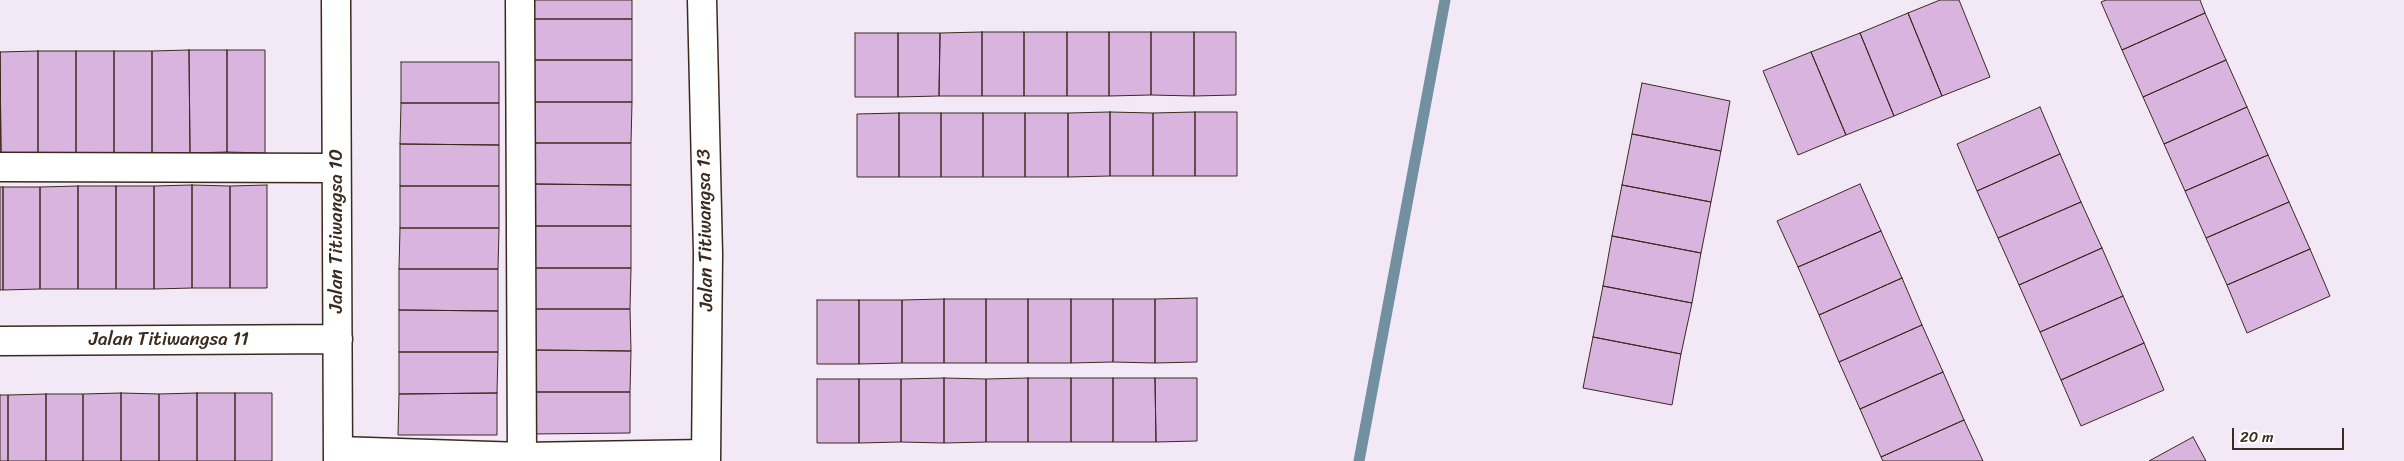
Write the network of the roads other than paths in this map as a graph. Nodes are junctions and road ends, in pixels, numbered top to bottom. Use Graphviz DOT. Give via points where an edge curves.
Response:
graph roads {
  1 [pos="336,0"];
  2 [pos="520,0"];
  3 [pos="702,0"];
  4 [pos="0,167"];
  5 [pos="336,168"];
  6 [pos="338,338"];
  7 [pos="0,341"];
  8 [pos="338,456"];
  9 [pos="706,458"];
  10 [pos="522,459"];
  1 -- 5 [label="street, Jalan Titiwangsa 10"];
  2 -- 10 [label="street"];
  3 -- 9 [label="street, Jalan Titiwangsa 13" via="708,254"];
  4 -- 5 [label="street"];
  5 -- 6 [label="street, Jalan Titiwangsa 10"];
  6 -- 7 [label="street, Jalan Titiwangsa 11"];
  6 -- 8 [label="street, Jalan Titiwangsa 10"];
  8 -- 10 [label="street"];
  9 -- 10 [label="street"];
}
